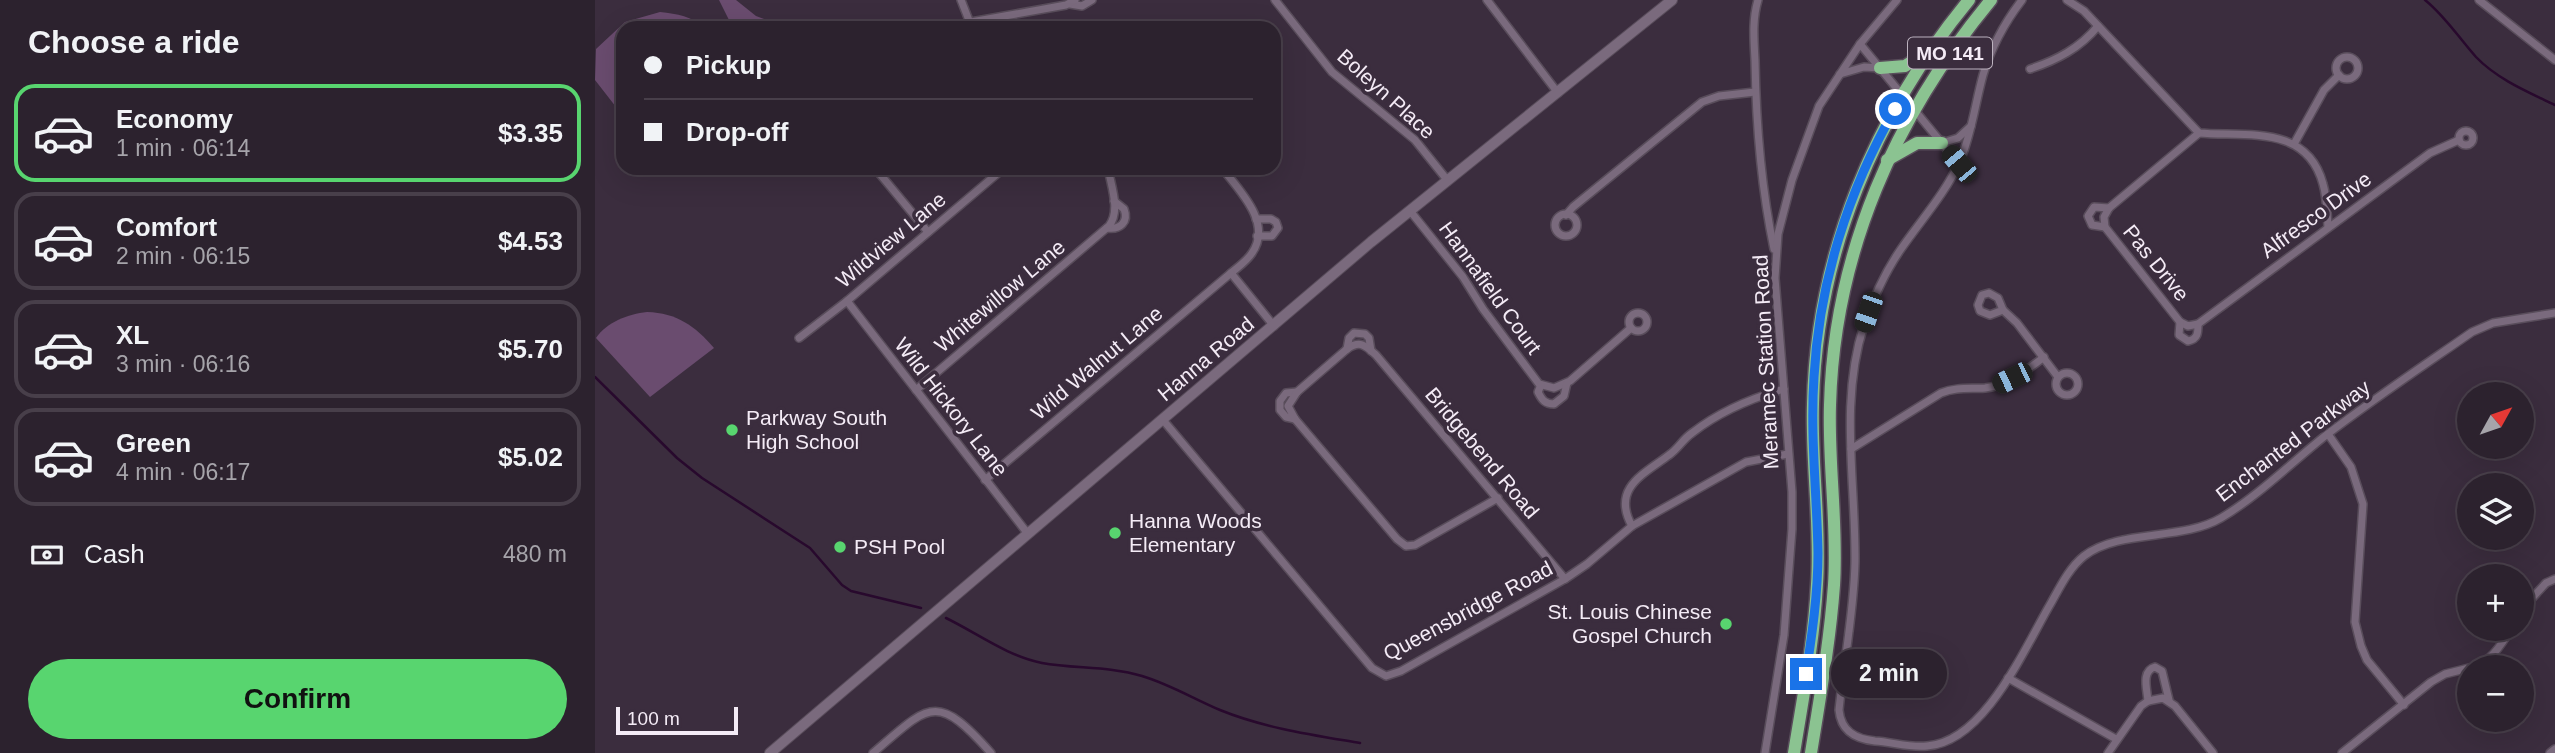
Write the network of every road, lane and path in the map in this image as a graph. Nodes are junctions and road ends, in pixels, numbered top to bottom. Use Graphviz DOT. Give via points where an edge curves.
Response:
graph roads {
  1 [pos="961,0"];
  2 [pos="1092,0"];
  3 [pos="1275,0"];
  4 [pos="1487,0"];
  5 [pos="1672,0"];
  6 [pos="1758,0"];
  7 [pos="1897,0"];
  8 [pos="1969,0"];
  9 [pos="1991,0"];
  10 [pos="2022,0"];
  11 [pos="2067,0"];
  12 [pos="2479,0"];
  13 [pos="1072,2"];
  14 [pos="970,21"];
  15 [pos="989,21"];
  16 [pos="2098,26"];
  17 [pos="1860,44"];
  18 [pos="1934,48"];
  19 [pos="2555,60"];
  20 [pos="1880,68"];
  21 [pos="2030,69"];
  22 [pos="1839,74"];
  23 [pos="2339,75"];
  24 [pos="1755,92"];
  25 [pos="1558,93"];
  26 [pos="1903,95"];
  27 [pos="1914,109"];
  28 [pos="1973,124"];
  29 [pos="2199,133"];
  30 [pos="2459,140"];
  31 [pos="1942,143"];
  32 [pos="2294,144"];
  33 [pos="1887,160"];
  34 [pos="1959,164"];
  35 [pos="882,175"];
  36 [pos="996,175"];
  37 [pos="1109,175"];
  38 [pos="1228,175"];
  39 [pos="1448,181"];
  40 [pos="2109,208"];
  41 [pos="1411,212"];
  42 [pos="1566,215"];
  43 [pos="1256,219"];
  44 [pos="2328,227"];
  45 [pos="2105,228"];
  46 [pos="928,232"];
  47 [pos="1257,236"];
  48 [pos="1776,258"];
  49 [pos="1231,273"];
  50 [pos="847,301"];
  51 [pos="2003,310"];
  52 [pos="2555,313"];
  53 [pos="2184,324"];
  54 [pos="2198,324"];
  55 [pos="1274,326"];
  56 [pos="1631,328"];
  57 [pos="800,338"];
  58 [pos="2044,357"];
  59 [pos="2058,377"];
  60 [pos="1567,383"];
  61 [pos="1541,385"];
  62 [pos="1784,389"];
  63 [pos="916,390"];
  64 [pos="1297,392"];
  65 [pos="1295,419"];
  66 [pos="1163,421"];
  67 [pos="2328,434"];
  68 [pos="1851,449"];
  69 [pos="1788,454"];
  70 [pos="985,480"];
  71 [pos="1498,498"];
  72 [pos="1632,526"];
  73 [pos="1028,534"];
  74 [pos="1565,579"];
  75 [pos="2555,579"];
  76 [pos="2534,596"];
  77 [pos="2503,641"];
  78 [pos="2491,655"];
  79 [pos="2457,671"];
  80 [pos="2008,678"];
  81 [pos="2169,700"];
  82 [pos="2148,701"];
  83 [pos="2404,705"];
  84 [pos="2116,739"];
  85 [pos="2555,749"];
  86 [pos="770,753"];
  87 [pos="873,753"];
  88 [pos="991,753"];
  89 [pos="1765,753"];
  90 [pos="1794,753"];
  91 [pos="1811,753"];
  92 [pos="2108,753"];
  93 [pos="2213,753"];
  94 [pos="2341,753"];
  95 [pos="2550,753"];
  1 -- 14 [label="street"];
  2 -- 13 [label="street" via="1082,6"];
  3 -- 39 [label="street, Boleyn Place" via="1332,72 1415,140"];
  4 -- 25 [label="street"];
  5 -- 25 [label="street, Hanna Road"];
  6 -- 24 [label="street"];
  7 -- 17 [label="street, Meramec Station Road"];
  8 -- 18 [label="highway, MO 141"];
  9 -- 27 [label="highway, MO 141"];
  10 -- 28 [label="street" via="1988,60"];
  11 -- 16 [label="street"];
  12 -- 19 [label="street"];
  13 -- 15 [label="street"];
  16 -- 21 [label="street" via="2068,52"];
  16 -- 29 [label="street"];
  17 -- 20 [label="street"];
  17 -- 22 [label="street, Meramec Station Road"];
  18 -- 20 [label="highway" via="1905,66"];
  18 -- 26 [label="highway, MO 141"];
  20 -- 22 [label="street" via="1852,68"];
  20 -- 26 [label="street"];
  22 -- 48 [label="street, Meramec Station Road" via="1819,106 1791,180"];
  23 -- 32 [label="street" via="2324,90"];
  24 -- 42 [label="street" via="1702,102"];
  24 -- 48 [label="street" via="1765,206"];
  25 -- 39 [label="street, Hanna Road"];
  26 -- 27 [label="street"];
  26 -- 90 [label="highway, MO 141" via="1850,205 1820,319 1813,406 1817,583"];
  27 -- 31 [label="street"];
  27 -- 33 [label="highway, MO 141"];
  28 -- 31 [label="street" via="1958,138"];
  28 -- 34 [label="street"];
  29 -- 32 [label="street" via="2253,134"];
  29 -- 40 [label="street"];
  30 -- 44 [label="street, Alfresco Drive" via="2430,153"];
  31 -- 33 [label="highway" via="1917,143"];
  31 -- 34 [label="street"];
  32 -- 44 [label="street" via="2320,174"];
  33 -- 91 [label="highway, MO 141" via="1857,237 1835,339 1830,407 1834,584"];
  34 -- 68 [label="street" via="1900,250 1868,312 1854,368"];
  35 -- 46 [label="street"];
  36 -- 46 [label="street, Wildview Lane"];
  37 -- 63 [label="street, Whitewillow Lane" via="1115,216 1107,229"];
  38 -- 43 [label="street"];
  39 -- 41 [label="street, Hanna Road"];
  40 -- 45 [label="street, Pas Drive"];
  40 -- 45 [label="street" via="2094,207 2088,216 2092,225"];
  41 -- 55 [label="street, Hanna Road"];
  41 -- 61 [label="street, Hannafield Court"];
  43 -- 47 [label="street"];
  43 -- 47 [label="street, Wild Walnut Lane" via="1271,219 1278,228 1272,236"];
  44 -- 54 [label="street, Alfresco Drive"];
  45 -- 53 [label="street, Pas Drive"];
  46 -- 50 [label="street, Wildview Lane"];
  47 -- 49 [label="street, Wild Walnut Lane" via="1254,251"];
  48 -- 62 [label="street, Meramec Station Road"];
  49 -- 55 [label="street"];
  49 -- 70 [label="street, Wild Walnut Lane"];
  50 -- 57 [label="street, Wildview Lane"];
  50 -- 63 [label="street, Wild Hickory Lane"];
  51 -- 58 [label="street"];
  52 -- 67 [label="street, Enchanted Parkway" via="2479,328"];
  53 -- 54 [label="street, Alfresco Drive"];
  53 -- 54 [label="street, Alfresco Drive" via="2179,335 2185,340 2195,339"];
  55 -- 66 [label="street, Hanna Road"];
  56 -- 60 [label="street, Hannafield Court"];
  58 -- 59 [label="street"];
  58 -- 68 [label="street" via="1998,385 1941,393"];
  60 -- 61 [label="street, Hannafield Court" via="1554,388"];
  60 -- 61 [label="street, Hannafield Court" via="1564,396 1554,404 1542,399"];
  62 -- 69 [label="street, Meramec Station Road"];
  62 -- 72 [label="street" via="1752,398 1696,430 1638,477 1625,501"];
  63 -- 70 [label="street, Wild Hickory Lane"];
  64 -- 65 [label="street, Bridgebend Road" via="1288,406"];
  64 -- 65 [label="street" via="1286,393 1280,401 1280,410"];
  64 -- 71 [label="street, Bridgebend Road" via="1347,348 1362,344"];
  65 -- 71 [label="street" via="1406,546"];
  66 -- 73 [label="street, Hanna Road"];
  66 -- 74 [label="street, Queensbridge Road" via="1372,668 1386,676"];
  67 -- 80 [label="street, Enchanted Parkway" via="2221,517 2192,529 2106,545 2084,556 2062,583"];
  67 -- 83 [label="street" via="2351,467 2363,504 2355,622 2361,646"];
  68 -- 80 [label="street, Enchanted Parkway" via="1854,589 1839,710 1844,727 1861,739 1916,746 1941,744 1969,727"];
  69 -- 72 [label="street, Queensbridge Road" via="1746,462"];
  69 -- 89 [label="street, Meramec Station Road" via="1790,570"];
  70 -- 73 [label="street, Wild Hickory Lane"];
  71 -- 74 [label="street, Bridgebend Road"];
  72 -- 74 [label="street, Queensbridge Road"];
  73 -- 86 [label="street, Hanna Road"];
  75 -- 76 [label="street"];
  77 -- 78 [label="street"];
  79 -- 83 [label="street" via="2431,682"];
  80 -- 84 [label="street"];
  81 -- 82 [label="street"];
  81 -- 82 [label="street" via="2162,671 2155,667 2146,673"];
  81 -- 93 [label="street"];
  82 -- 84 [label="street"];
  83 -- 94 [label="street"];
  84 -- 92 [label="street"];
  85 -- 95 [label="street"];
  87 -- 88 [label="street" via="917,716 931,710 950,714"];
}
